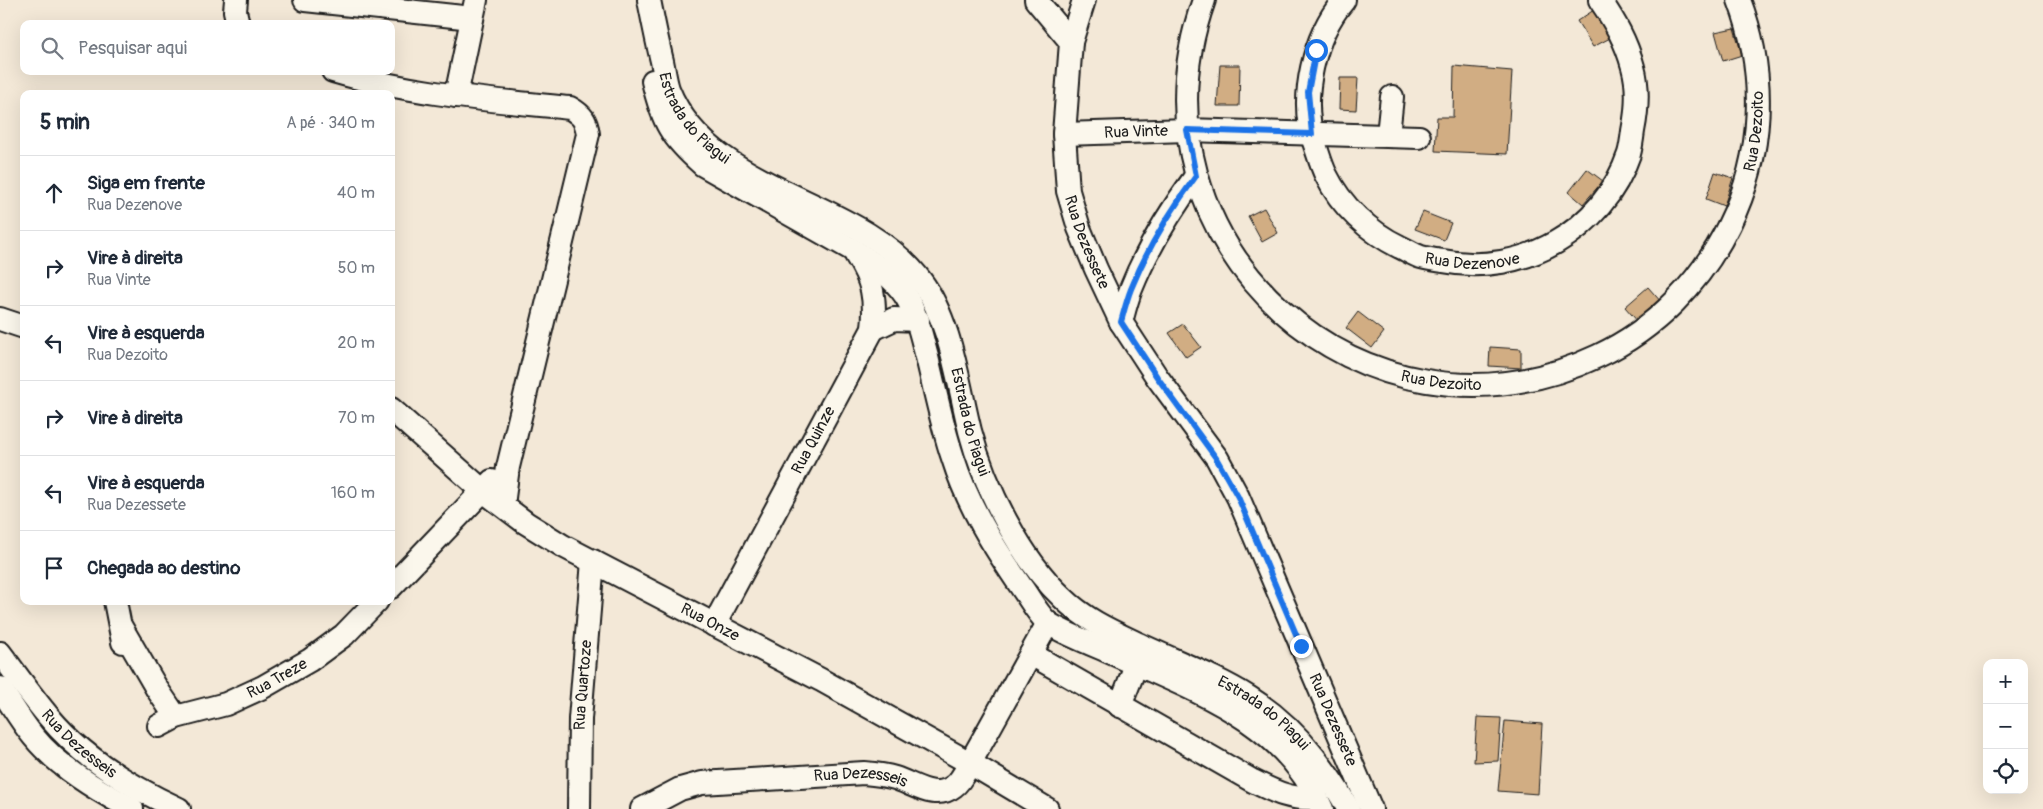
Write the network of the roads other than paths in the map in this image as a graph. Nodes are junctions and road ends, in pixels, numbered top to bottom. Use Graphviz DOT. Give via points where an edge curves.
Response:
graph roads {
  1 [pos="236,0"];
  2 [pos="305,0"];
  3 [pos="633,0"];
  4 [pos="648,0"];
  5 [pos="1036,0"];
  6 [pos="1084,0"];
  7 [pos="1204,0"];
  8 [pos="1344,0"];
  9 [pos="1600,0"];
  10 [pos="1739,0"];
  11 [pos="474,9"];
  12 [pos="237,20"];
  13 [pos="1071,42"];
  14 [pos="350,75"];
  15 [pos="456,96"];
  16 [pos="1392,97"];
  17 [pos="1187,130"];
  18 [pos="1064,134"];
  19 [pos="1312,134"];
  20 [pos="1388,135"];
  21 [pos="1419,137"];
  22 [pos="1196,176"];
  23 [pos="853,250"];
  24 [pos="0,319"];
  25 [pos="918,320"];
  26 [pos="1121,322"];
  27 [pos="20,326"];
  28 [pos="872,329"];
  29 [pos="395,413"];
  30 [pos="508,467"];
  31 [pos="482,490"];
  32 [pos="503,505"];
  33 [pos="593,561"];
  34 [pos="395,583"];
  35 [pos="116,605"];
  36 [pos="373,605"];
  37 [pos="1048,623"];
  38 [pos="714,625"];
  39 [pos="121,627"];
  40 [pos="0,653"];
  41 [pos="1031,654"];
  42 [pos="1136,665"];
  43 [pos="127,667"];
  44 [pos="0,688"];
  45 [pos="1120,706"];
  46 [pos="970,763"];
  47 [pos="1296,764"];
  48 [pos="1275,802"];
  49 [pos="1320,804"];
  50 [pos="132,809"];
  51 [pos="179,809"];
  52 [pos="579,809"];
  53 [pos="642,809"];
  54 [pos="1048,809"];
  55 [pos="1348,809"];
  56 [pos="1371,809"];
  1 -- 12 [label="street"];
  2 -- 11 [label="street"];
  3 -- 23 [label="street" via="657,96 668,128 682,148 703,165"];
  4 -- 55 [label="street, Estrada do Piagui" via="668,88 685,119 704,141 728,161 870,236 899,257 921,282 938,312 971,435 989,484 1038,571 1086,618 1240,690 1267,709 1295,733 1341,793"];
  5 -- 13 [label="street"];
  6 -- 13 [label="street, Rua Dezessete"];
  7 -- 17 [label="street, Rua Dezoito" via="1194,27 1186,78"];
  8 -- 19 [label="street, Rua Dezenove" via="1316,50 1308,92"];
  9 -- 19 [label="street, Rua Dezenove" via="1619,28 1634,69 1637,112 1629,154 1605,199 1582,224 1547,248 1506,262 1463,265 1421,257 1382,238 1350,210 1326,175"];
  10 -- 22 [label="street, Rua Dezoito" via="1747,20 1756,66 1758,114 1752,161 1738,206 1712,256 1690,287 1656,320 1617,347 1574,367 1529,380 1472,385 1434,383 1388,372 1344,354 1303,330 1267,298 1237,262 1213,221"];
  11 -- 15 [label="street"];
  13 -- 18 [label="street, Rua Dezessete"];
  14 -- 15 [label="street"];
  15 -- 30 [label="street" via="570,108 584,118 587,125 588,134"];
  16 -- 20 [label="street"];
  17 -- 18 [label="street, Rua Vinte"];
  17 -- 19 [label="street, Rua Vinte"];
  17 -- 22 [label="street, Rua Dezoito"];
  18 -- 26 [label="street, Rua Dezessete" via="1068,191 1096,269"];
  19 -- 20 [label="street, Rua Vinte"];
  20 -- 21 [label="street, Rua Vinte"];
  22 -- 26 [label="street" via="1180,198 1130,290"];
  23 -- 25 [label="street" via="876,265 905,294"];
  23 -- 28 [label="street, Rua Quinze" via="871,283 875,308"];
  24 -- 27 [label="street"];
  25 -- 28 [label="street" via="894,319"];
  25 -- 37 [label="street" via="953,458 971,504 996,551"];
  26 -- 56 [label="street, Rua Dezessete" via="1216,458 1238,497"];
  28 -- 38 [label="street, Rua Quinze"];
  29 -- 31 [label="street, Rua Onze"];
  30 -- 31 [label="street"];
  30 -- 32 [label="street"];
  31 -- 32 [label="street, Rua Onze"];
  31 -- 34 [label="street"];
  32 -- 33 [label="street, Rua Onze" via="556,542"];
  33 -- 38 [label="street, Rua Onze"];
  33 -- 52 [label="street, Rua Quartoze" via="580,719"];
  35 -- 39 [label="street"];
  36 -- 39 [label="street, Rua Treze" via="344,636 263,687 226,704 167,721 156,689"];
  37 -- 41 [label="street, Rua Dezesseis"];
  37 -- 42 [label="street"];
  38 -- 46 [label="street, Rua Onze"];
  39 -- 43 [label="street"];
  40 -- 51 [label="street, Rua Dezesseis" via="50,718 77,745 144,794"];
  41 -- 45 [label="street"];
  41 -- 46 [label="street, Rua Dezesseis"];
  42 -- 45 [label="street"];
  42 -- 47 [label="street" via="1203,693 1231,709 1260,730"];
  44 -- 50 [label="street" via="34,737 61,763"];
  45 -- 48 [label="street" via="1251,780"];
  46 -- 53 [label="street, Rua Dezesseis" via="955,785 934,792 872,774 735,780 680,789"];
  46 -- 54 [label="street, Rua Onze"];
  47 -- 48 [label="street"];
  47 -- 49 [label="street"];
  48 -- 49 [label="street" via="1299,799"];
}
